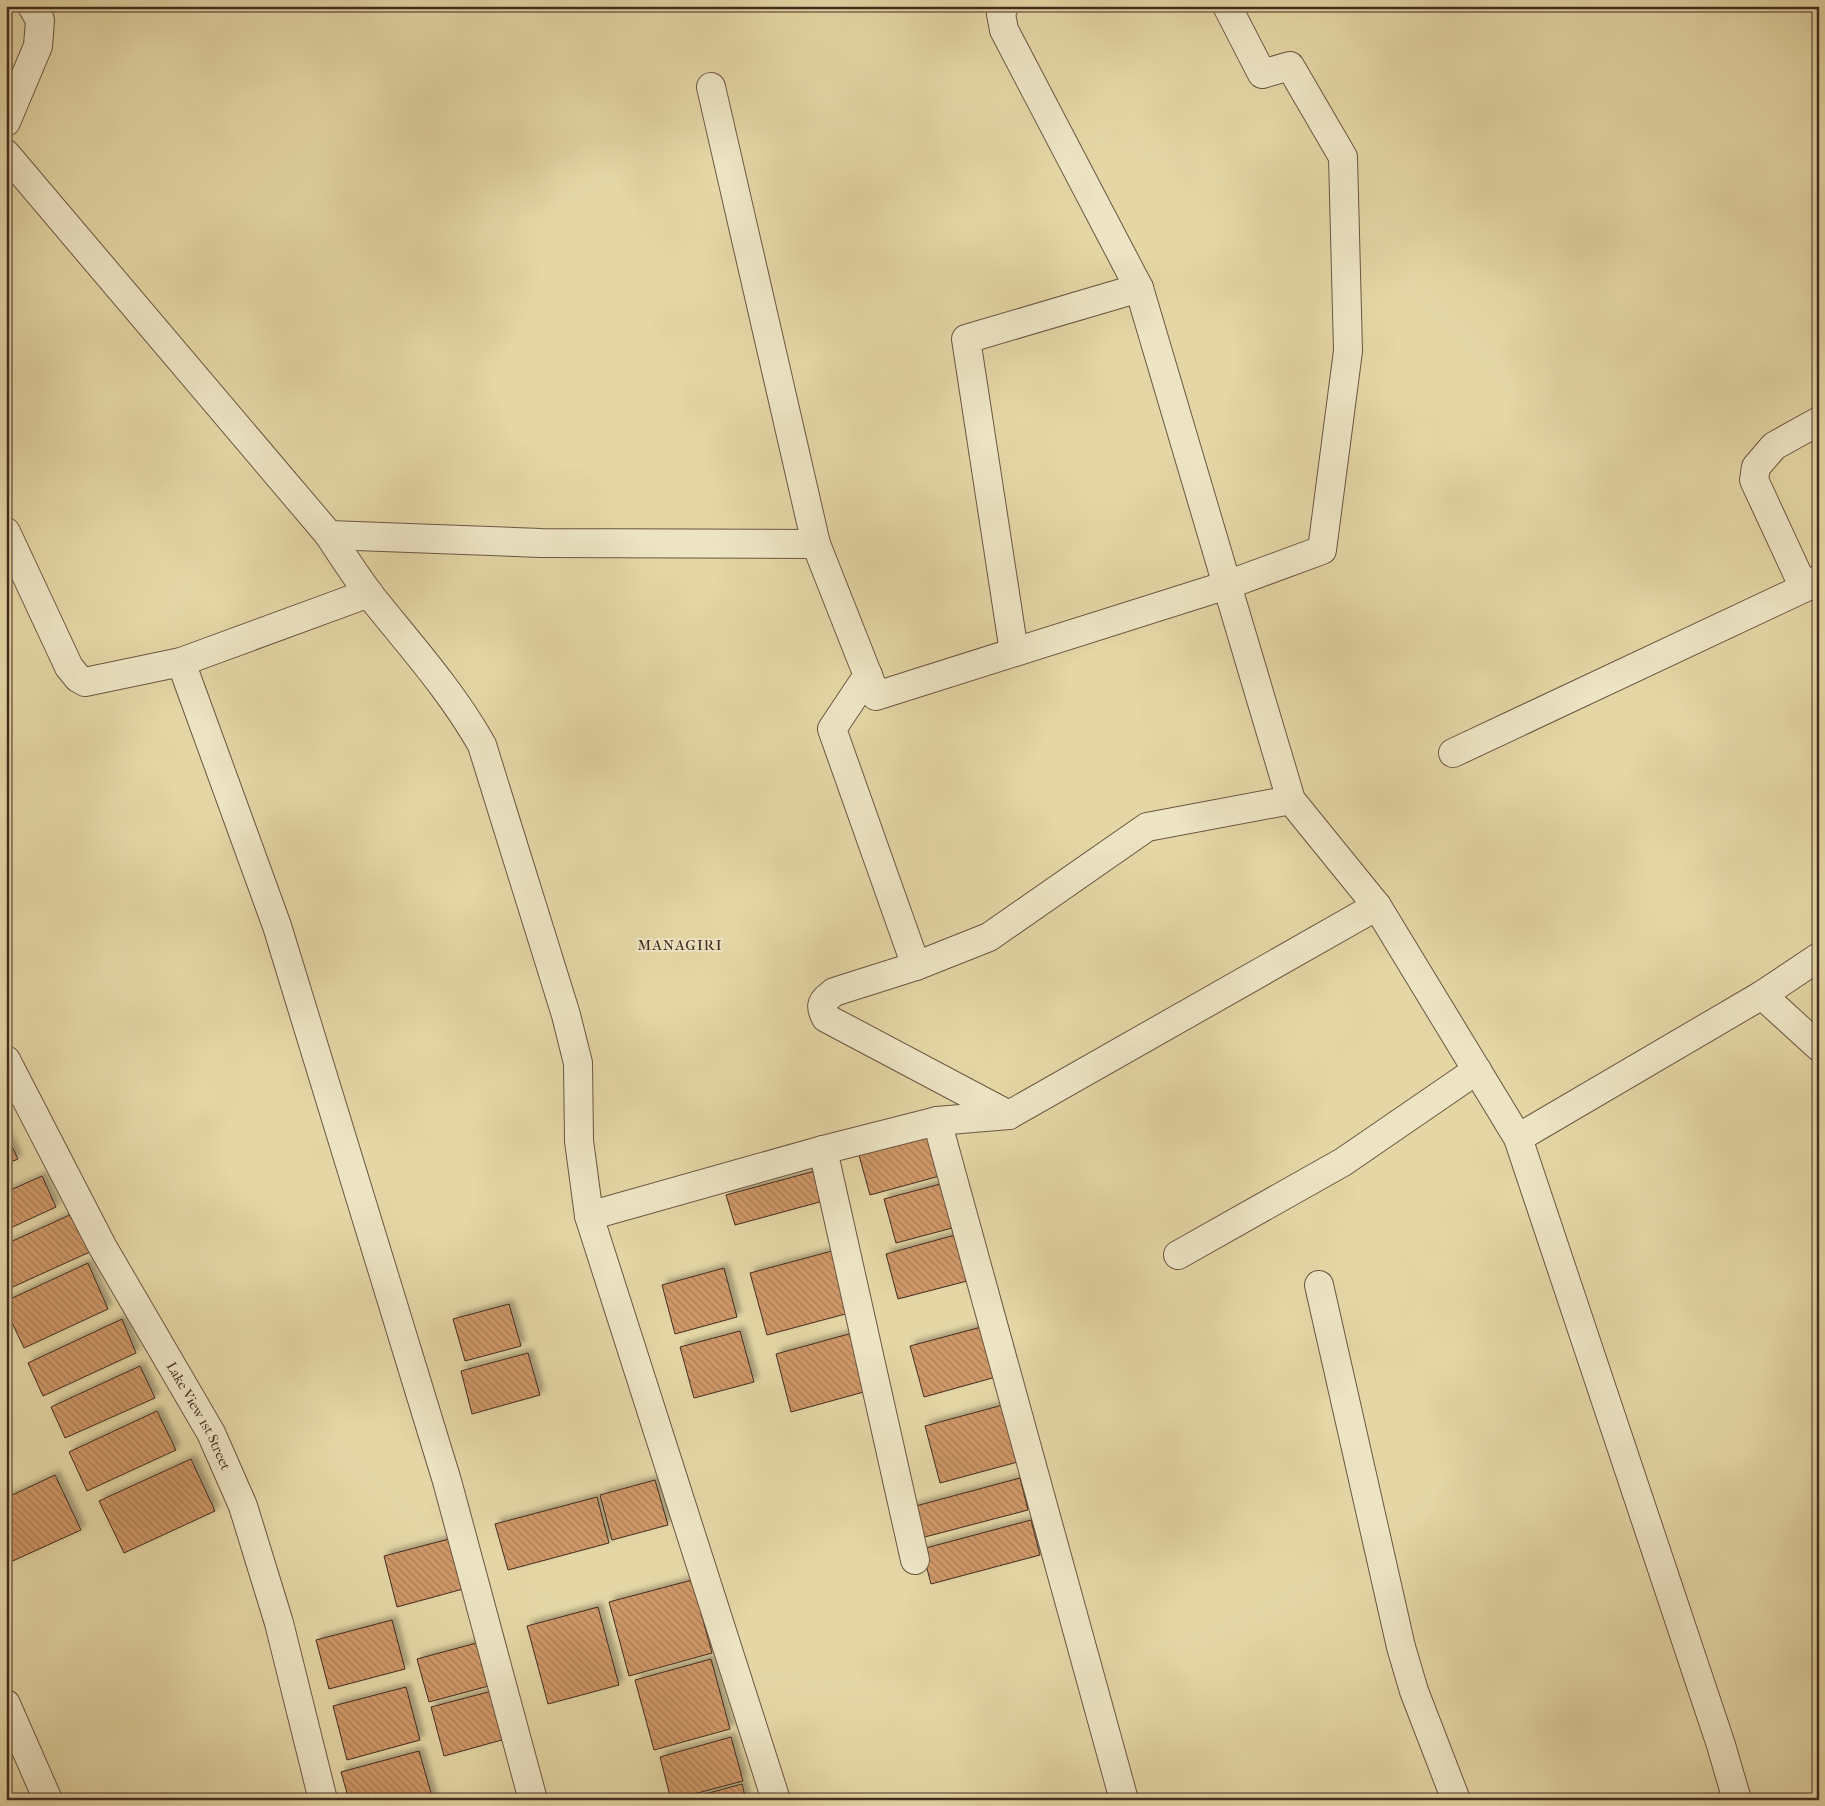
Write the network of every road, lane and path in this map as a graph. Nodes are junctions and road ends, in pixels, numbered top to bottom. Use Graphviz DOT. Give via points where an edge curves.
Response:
graph roads {
  1 [pos="32,6"];
  2 [pos="1004,6"];
  3 [pos="1227,6"];
  4 [pos="711,87"];
  5 [pos="6,122"];
  6 [pos="6,154"];
  7 [pos="1139,288"];
  8 [pos="1819,420"];
  9 [pos="6,532"];
  10 [pos="329,535"];
  11 [pos="816,544"];
  12 [pos="1811,584"];
  13 [pos="1227,585"];
  14 [pos="369,593"];
  15 [pos="1014,652"];
  16 [pos="181,662"];
  17 [pos="868,675"];
  18 [pos="1453,753"];
  19 [pos="1291,800"];
  20 [pos="1376,906"];
  21 [pos="1819,956"];
  22 [pos="916,966"];
  23 [pos="1762,995"];
  24 [pos="1819,1048"];
  25 [pos="6,1060"];
  26 [pos="1477,1070"];
  27 [pos="1009,1116"];
  28 [pos="937,1121"];
  29 [pos="1518,1138"];
  30 [pos="823,1150"];
  31 [pos="590,1216"];
  32 [pos="1178,1255"];
  33 [pos="1319,1285"];
  34 [pos="915,1560"];
  35 [pos="6,1704"];
  36 [pos="48,1800"];
  37 [pos="323,1800"];
  38 [pos="533,1800"];
  39 [pos="776,1800"];
  40 [pos="1124,1800"];
  41 [pos="1456,1800"];
  42 [pos="1737,1800"];
  1 -- 5 [label="street" via="40,20 38,46"];
  2 -- 7 [label="street" via="1001,14 1004,30"];
  3 -- 13 [label="street" via="1262,74 1290,66 1343,157 1348,351 1322,550"];
  4 -- 11 [label="street"];
  6 -- 10 [label="street"];
  7 -- 13 [label="street"];
  7 -- 15 [label="street" via="966,339"];
  8 -- 12 [label="street" via="1774,446 1756,467 1754,480"];
  9 -- 16 [label="street" via="69,667 78,678 92,681"];
  10 -- 11 [label="street" via="541,543"];
  10 -- 14 [label="street"];
  11 -- 17 [label="street"];
  12 -- 18 [label="street"];
  13 -- 15 [label="street"];
  13 -- 19 [label="street"];
  14 -- 16 [label="street"];
  14 -- 31 [label="street" via="440,682 482,745 578,1063 579,1141"];
  15 -- 17 [label="street" via="876,696"];
  16 -- 38 [label="street" via="277,926 448,1481"];
  17 -- 22 [label="street" via="832,729"];
  19 -- 20 [label="street"];
  19 -- 22 [label="street" via="1146,827 989,937"];
  20 -- 26 [label="street"];
  20 -- 27 [label="street"];
  21 -- 23 [label="street"];
  22 -- 27 [label="street" via="834,992 823,1001 822,1011 826,1018"];
  23 -- 24 [label="street"];
  23 -- 29 [label="street"];
  25 -- 37 [label="street, Lake View 1st Street" via="102,1246 211,1433 243,1506 279,1623"];
  26 -- 29 [label="street"];
  26 -- 32 [label="street" via="1342,1162"];
  27 -- 28 [label="street"];
  28 -- 30 [label="street"];
  28 -- 40 [label="street"];
  29 -- 42 [label="street"];
  30 -- 31 [label="street"];
  30 -- 34 [label="street"];
  31 -- 39 [label="street"];
  33 -- 41 [label="street" via="1401,1646 1414,1691"];
  35 -- 36 [label="street"];
}
